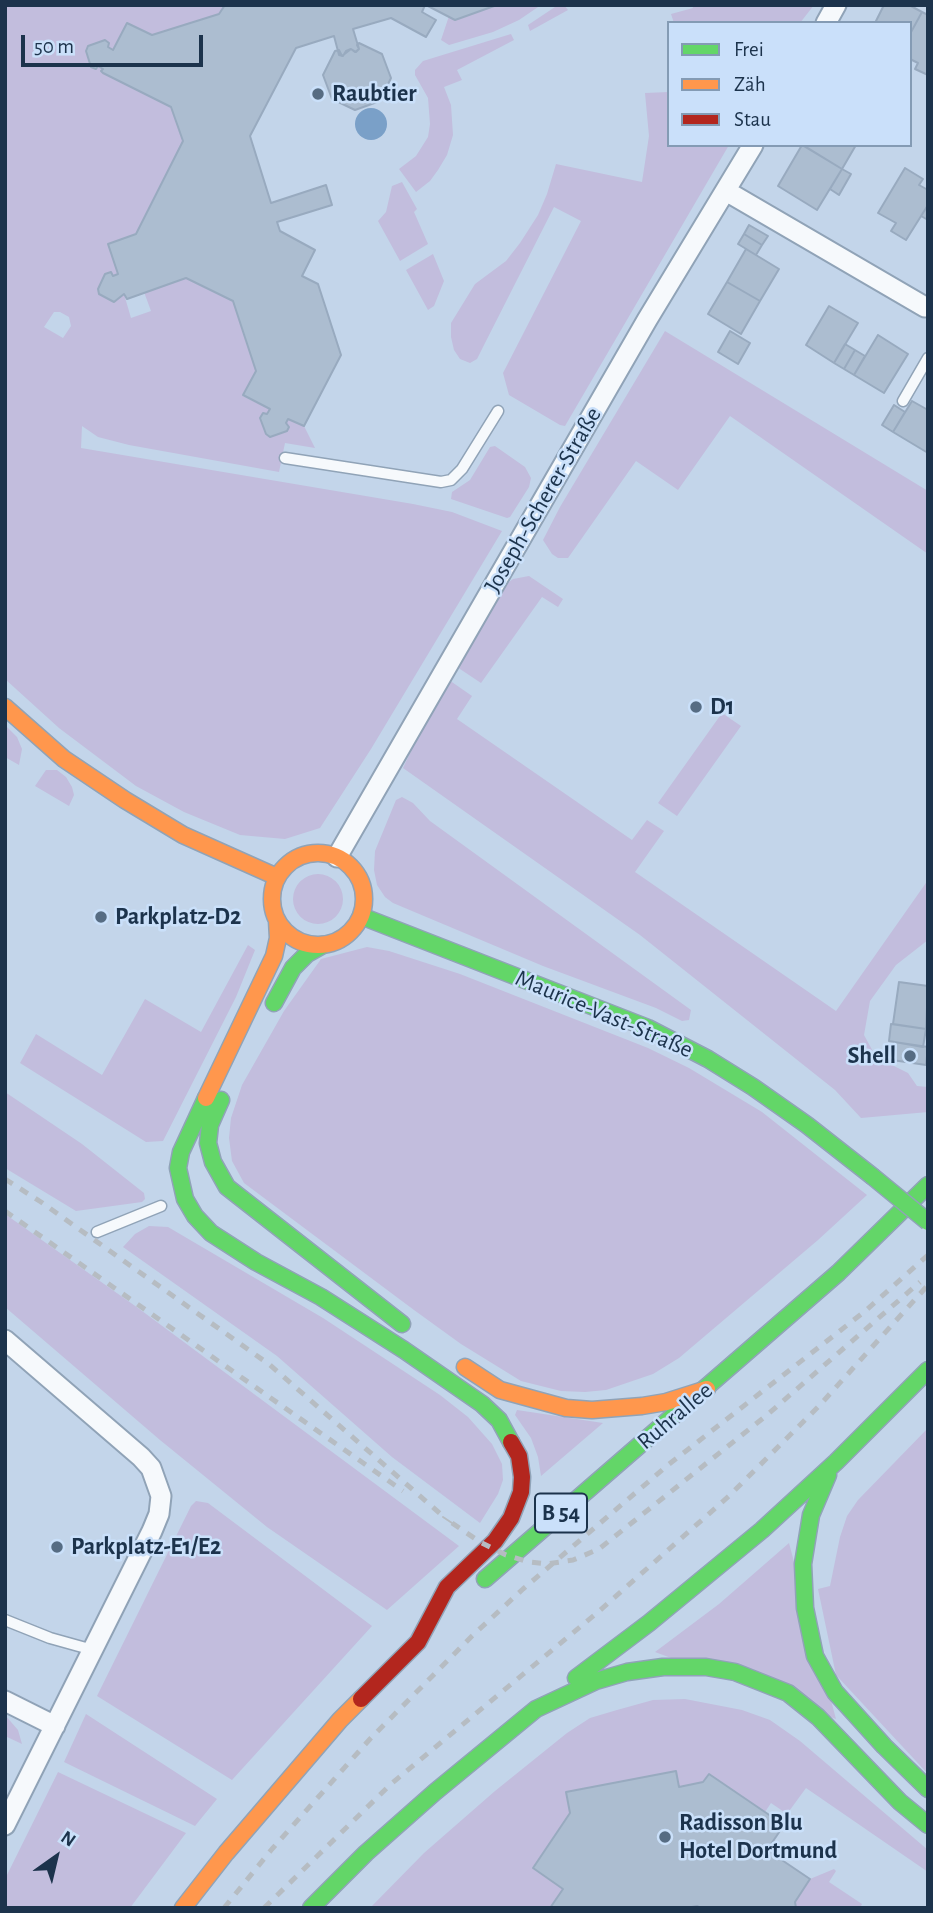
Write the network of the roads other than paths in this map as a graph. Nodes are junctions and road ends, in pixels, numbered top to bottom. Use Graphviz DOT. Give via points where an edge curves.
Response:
graph roads {
  1 [pos="836,5"];
  2 [pos="827,21"];
  3 [pos="752,147"];
  4 [pos="726,191"];
  5 [pos="927,310"];
  6 [pos="928,358"];
  7 [pos="903,401"];
  8 [pos="498,411"];
  9 [pos="285,458"];
  10 [pos="5,707"];
  11 [pos="337,856"];
  12 [pos="277,877"];
  13 [pos="361,916"];
  14 [pos="277,920"];
  15 [pos="323,945"];
  16 [pos="267,1017"];
  17 [pos="240,1066"];
  18 [pos="928,1185"];
  19 [pos="162,1206"];
  20 [pos="928,1222"];
  21 [pos="97,1232"];
  22 [pos="411,1330"];
  23 [pos="5,1340"];
  24 [pos="455,1361"];
  25 [pos="928,1370"];
  26 [pos="707,1389"];
  27 [pos="836,1462"];
  28 [pos="472,1591"];
  29 [pos="454,1608"];
  30 [pos="5,1620"];
  31 [pos="418,1642"];
  32 [pos="93,1650"];
  33 [pos="5,1701"];
  34 [pos="536,1709"];
  35 [pos="55,1726"];
  36 [pos="928,1789"];
  37 [pos="5,1825"];
  38 [pos="928,1825"];
  39 [pos="183,1908"];
  40 [pos="311,1908"];
  1 -- 2 [label="street"];
  3 -- 4 [label="street, Joseph-Scherer-Straße"];
  4 -- 5 [label="street"];
  4 -- 11 [label="street, Joseph-Scherer-Straße"];
  6 -- 7 [label="lane"];
  8 -- 9 [label="lane" via="451,480"];
  10 -- 12 [label="main road" via="64,759 125,800 183,835"];
  11 -- 12 [label="main road" via="306,854 285,866"];
  11 -- 13 [label="main road" via="359,877 364,896"];
  12 -- 14 [label="main road" via="272,897"];
  13 -- 15 [label="main road" via="351,931"];
  13 -- 20 [label="main road, Maurice-Vast-Straße, bridge" via="648,1028 708,1059 807,1125"];
  14 -- 15 [label="main road" via="300,941"];
  14 -- 31 [label="main road" via="274,956 191,1124 181,1152 179,1180 195,1216 211,1233 452,1382 499,1420 512,1440 519,1456 522,1492 511,1518 495,1541 447,1587"];
  15 -- 16 [label="main road" via="293,968"];
  17 -- 22 [label="main road" via="215,1114 208,1143 227,1187"];
  18 -- 26 [label="main road, Ruhrallee / B 54" via="838,1273"];
  19 -- 21 [label="lane"];
  23 -- 32 [label="street" via="141,1457 158,1481 159,1514"];
  24 -- 26 [label="main road" via="500,1390 566,1408 642,1406"];
  25 -- 27 [label="main road"];
  26 -- 28 [label="main road, Ruhrallee / B 54"];
  27 -- 34 [label="main road" via="762,1530"];
  27 -- 36 [label="main road" via="816,1499 803,1564 805,1608 815,1656 835,1692"];
  29 -- 31 [label="main road"];
  30 -- 32 [label="lane"];
  31 -- 39 [label="main road" via="340,1720"];
  32 -- 35 [label="street"];
  33 -- 35 [label="street"];
  34 -- 38 [label="main road" via="627,1672 663,1667 735,1672 788,1693"];
  34 -- 40 [label="main road" via="366,1853"];
  35 -- 37 [label="street"];
}
